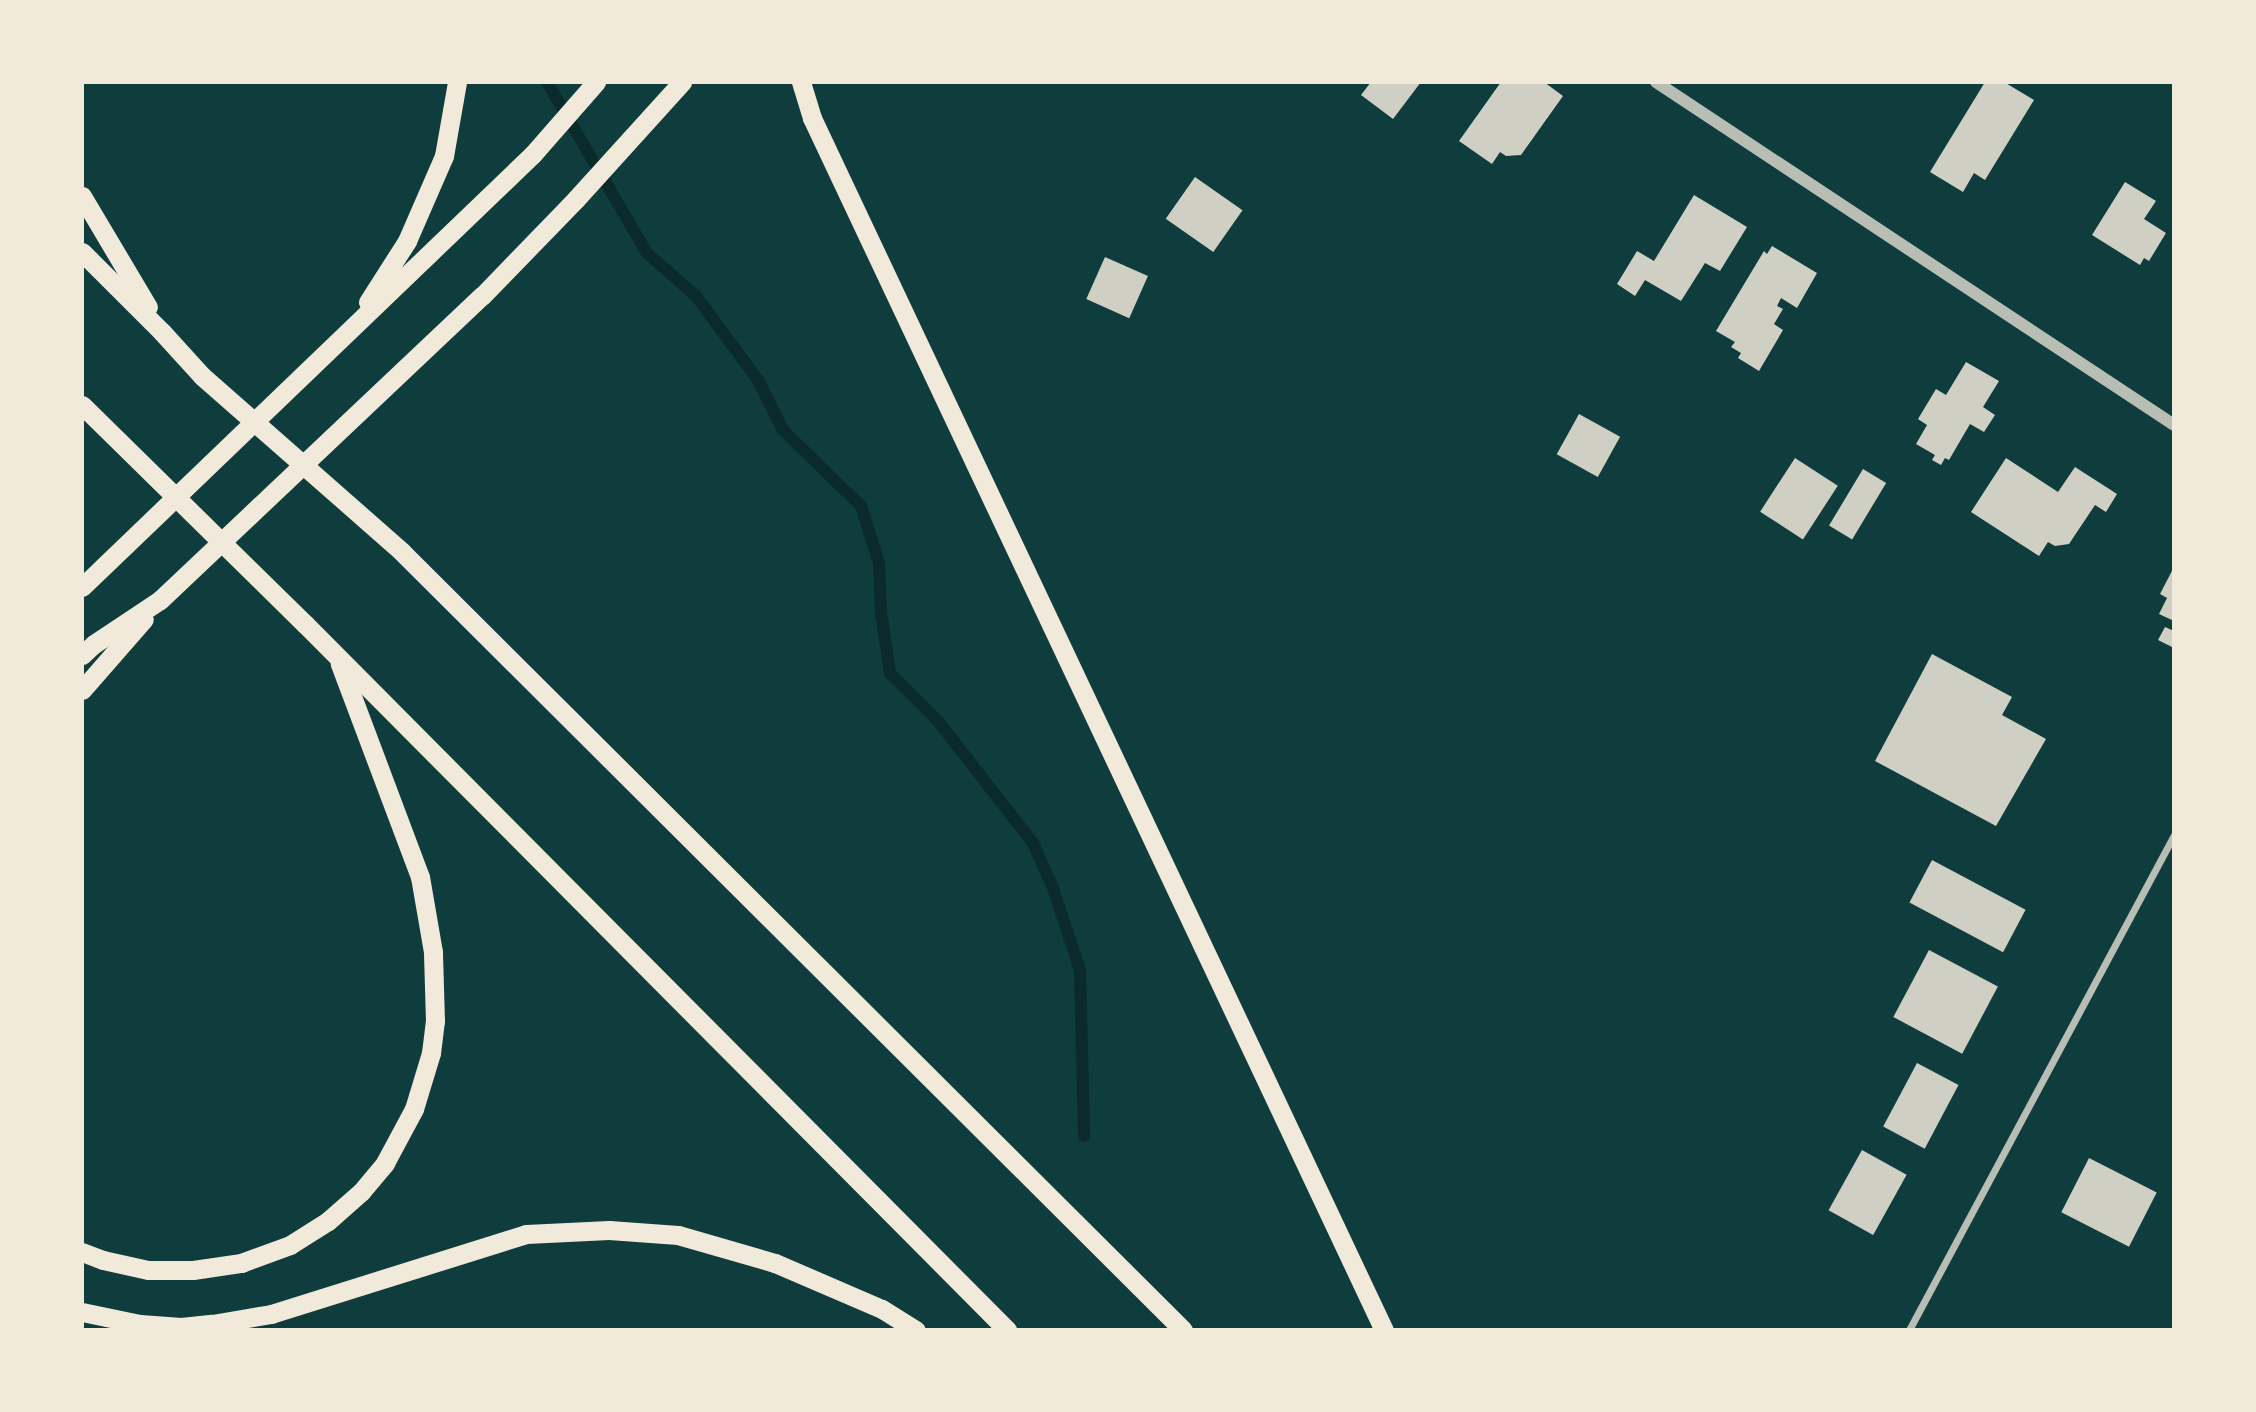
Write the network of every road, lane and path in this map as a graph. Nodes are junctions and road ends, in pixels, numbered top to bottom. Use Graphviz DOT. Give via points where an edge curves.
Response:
graph roads {
  1 [pos="457,82"];
  2 [pos="596,82"];
  3 [pos="682,82"];
  4 [pos="802,82"];
  5 [pos="1656,82"];
  6 [pos="82,196"];
  7 [pos="82,252"];
  8 [pos="162,332"];
  9 [pos="349,332"];
  10 [pos="87,412"];
  11 [pos="2174,425"];
  12 [pos="82,587"];
  13 [pos="160,600"];
  14 [pos="82,655"];
  15 [pos="337,656"];
  16 [pos="82,690"];
  17 [pos="2174,835"];
  18 [pos="82,1252"];
  19 [pos="82,1312"];
  20 [pos="916,1330"];
  21 [pos="1007,1330"];
  22 [pos="1182,1330"];
  23 [pos="1384,1330"];
  24 [pos="1909,1330"];
  1 -- 9 [label="highway" via="444,156 407,241"];
  2 -- 9 [label="highway" via="533,154"];
  3 -- 13 [label="highway" via="482,296"];
  4 -- 23 [label="highway" via="812,118"];
  5 -- 11 [label="street"];
  6 -- 8 [label="highway"];
  7 -- 8 [label="highway"];
  8 -- 22 [label="highway" via="202,376 402,552"];
  9 -- 12 [label="highway"];
  10 -- 15 [label="highway"];
  13 -- 14 [label="highway"];
  13 -- 16 [label="highway"];
  15 -- 18 [label="highway" via="420,877 433,952 435,1021 431,1053 414,1109 385,1163 361,1192 290,1245 241,1263 193,1270 148,1270"];
  15 -- 21 [label="highway"];
  17 -- 24 [label="street"];
  19 -- 20 [label="highway" via="140,1324 212,1324 271,1314 526,1234 609,1230 678,1235 775,1263 882,1309"];
}
